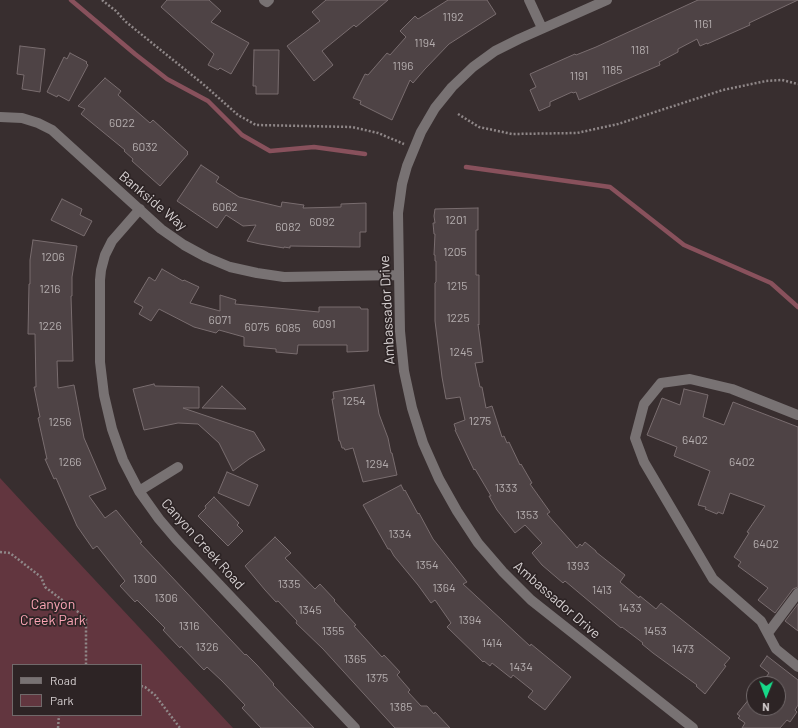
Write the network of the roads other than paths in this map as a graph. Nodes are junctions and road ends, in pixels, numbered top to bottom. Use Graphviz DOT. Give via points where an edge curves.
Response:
graph roads {
  1 [pos="529,0"];
  2 [pos="607,0"];
  3 [pos="542,28"];
  4 [pos="0,117"];
  5 [pos="140,210"];
  6 [pos="399,275"];
  7 [pos="798,416"];
  8 [pos="178,467"];
  9 [pos="140,491"];
  10 [pos="798,593"];
  11 [pos="768,633"];
  12 [pos="798,667"];
  13 [pos="355,728"];
  14 [pos="692,728"];
  1 -- 3 [label="street"];
  2 -- 3 [label="street, Ambassador Drive"];
  3 -- 6 [label="street, Ambassador Drive" via="495,51 468,72 435,108 421,132 402,184 398,213"];
  4 -- 5 [label="street, Bankside Way" via="22,118 52,130"];
  5 -- 6 [label="street, Bankside Way" via="161,229 206,257 257,273 284,277"];
  5 -- 9 [label="street, Canyon Creek Road" via="112,241 105,255 100,280 100,354 104,395 112,429 123,460"];
  6 -- 14 [label="street, Ambassador Drive" via="400,331 404,371 412,408 436,472 456,511 483,549 531,600"];
  7 -- 11 [label="street" via="732,389 690,379 661,383 644,404 635,438 644,462 713,579 761,621"];
  8 -- 9 [label="street"];
  9 -- 13 [label="street, Canyon Creek Road" via="176,539"];
  10 -- 11 [label="street"];
  11 -- 12 [label="street" via="776,649"];
}
